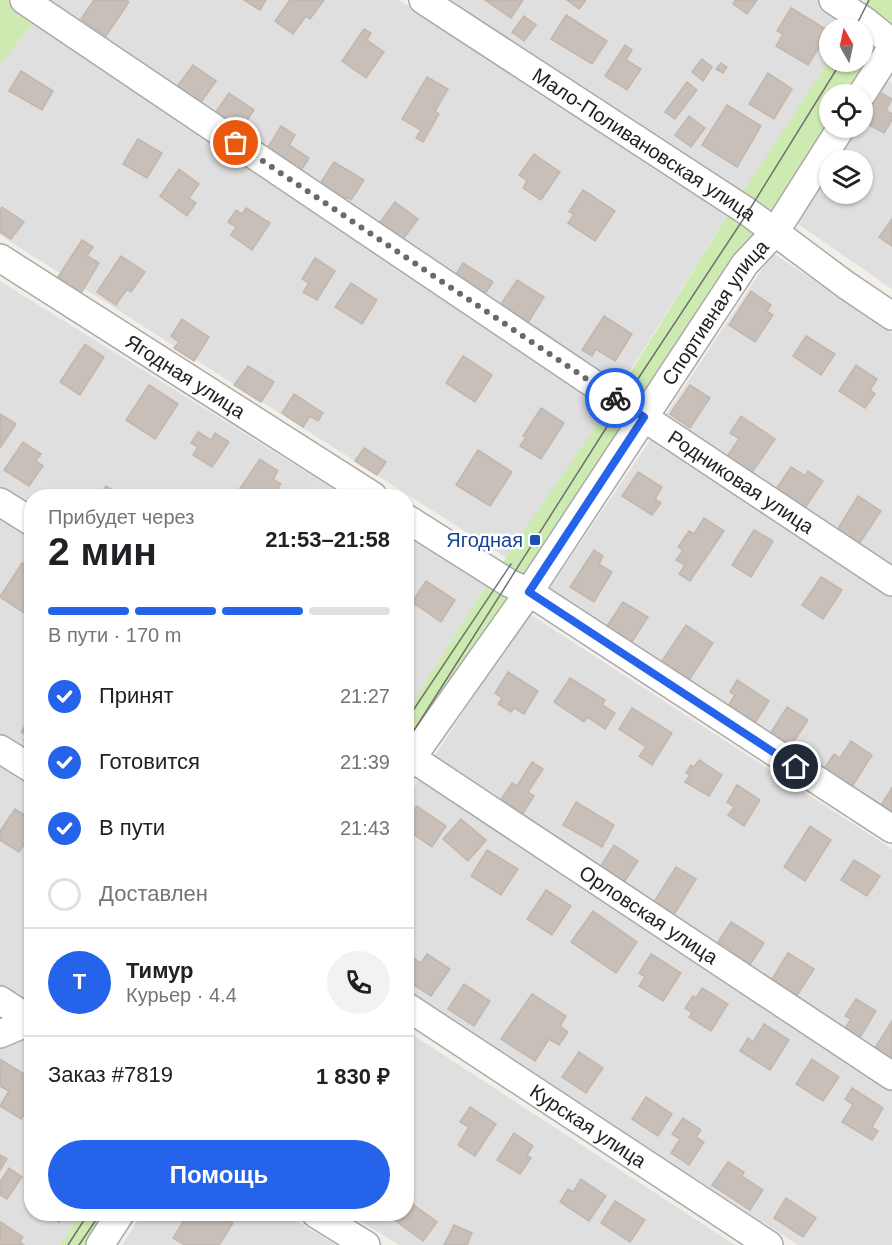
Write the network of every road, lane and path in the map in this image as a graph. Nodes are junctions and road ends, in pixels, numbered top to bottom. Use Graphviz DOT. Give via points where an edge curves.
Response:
graph roads {
  1 [pos="24,0"];
  2 [pos="423,0"];
  3 [pos="833,0"];
  4 [pos="892,45"];
  5 [pos="868,84"];
  6 [pos="835,138"];
  7 [pos="775,232"];
  8 [pos="0,258"];
  9 [pos="892,315"];
  10 [pos="644,417"];
  11 [pos="362,489"];
  12 [pos="0,502"];
  13 [pos="24,517"];
  14 [pos="414,523"];
  15 [pos="892,582"];
  16 [pos="529,592"];
  17 [pos="0,750"];
  18 [pos="414,751"];
  19 [pos="414,763"];
  20 [pos="24,764"];
  21 [pos="892,829"];
  22 [pos="0,1000"];
  23 [pos="414,1011"];
  24 [pos="24,1016"];
  25 [pos="24,1024"];
  26 [pos="0,1034"];
  27 [pos="892,1076"];
  28 [pos="115,1221"];
  29 [pos="327,1221"];
  30 [pos="100,1245"];
  31 [pos="366,1245"];
  32 [pos="769,1245"];
  1 -- 10 [label="street, Родниковая улица"];
  2 -- 7 [label="street, Мало-Поливановская улица"];
  3 -- 4 [label="street"];
  4 -- 5 [label="street"];
  6 -- 7 [label="street, Спортивная улица"];
  7 -- 9 [label="street, Мало-Поливановская улица"];
  7 -- 10 [label="street, Спортивная улица" via="745,264"];
  8 -- 11 [label="street, Ягодная улица"];
  10 -- 15 [label="street, Родниковая улица"];
  10 -- 16 [label="street, Спортивная улица"];
  12 -- 13 [label="street"];
  14 -- 16 [label="street" via="509,584"];
  16 -- 18 [label="street, Спортивная улица"];
  16 -- 21 [label="street"];
  17 -- 20 [label="street"];
  19 -- 27 [label="street, Орловская улица"];
  22 -- 24 [label="street"];
  23 -- 32 [label="street, Курская улица"];
  25 -- 26 [label="street"];
  28 -- 30 [label="street"];
  29 -- 31 [label="street"];
}
